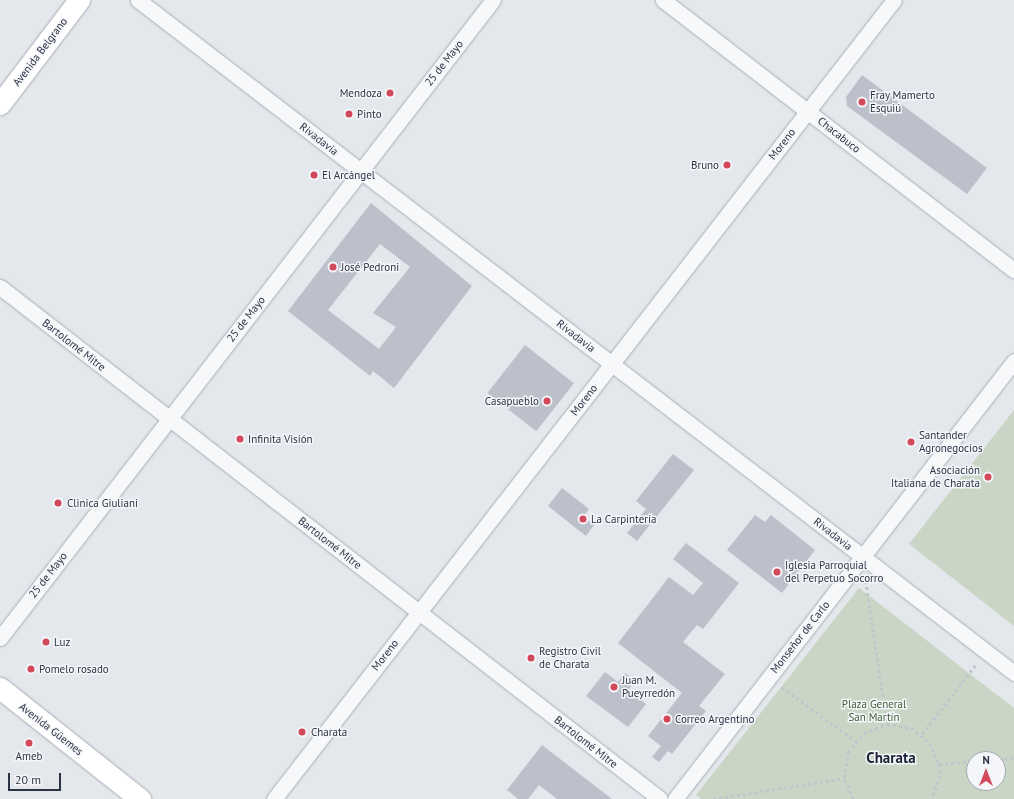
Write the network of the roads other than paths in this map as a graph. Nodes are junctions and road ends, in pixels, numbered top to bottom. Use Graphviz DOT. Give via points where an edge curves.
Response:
graph roads {
  1 [pos="79,0"];
  2 [pos="138,0"];
  3 [pos="493,0"];
  4 [pos="663,0"];
  5 [pos="894,0"];
  6 [pos="0,104"];
  7 [pos="807,111"];
  8 [pos="361,171"];
  9 [pos="1014,270"];
  10 [pos="0,288"];
  11 [pos="1014,361"];
  12 [pos="612,364"];
  13 [pos="170,419"];
  14 [pos="862,556"];
  15 [pos="419,612"];
  16 [pos="0,638"];
  17 [pos="1014,673"];
  18 [pos="0,688"];
  19 [pos="140,799"];
  20 [pos="274,799"];
  21 [pos="660,799"];
  22 [pos="675,799"];
  1 -- 6 [label="main road, Avenida Belgrano"];
  2 -- 8 [label="street, Rivadavia"];
  3 -- 8 [label="street, 25 de Mayo"];
  4 -- 7 [label="street, Chacabuco"];
  5 -- 7 [label="street, Moreno"];
  7 -- 9 [label="street, Chacabuco"];
  7 -- 12 [label="street, Moreno"];
  8 -- 12 [label="street, Rivadavia"];
  8 -- 13 [label="street, 25 de Mayo"];
  10 -- 13 [label="street, Bartolomé Mitre"];
  11 -- 14 [label="street, Monseñor de Carlo"];
  12 -- 14 [label="street, Rivadavia"];
  12 -- 15 [label="street, Moreno"];
  13 -- 15 [label="street, Bartolomé Mitre"];
  13 -- 16 [label="street, 25 de Mayo"];
  14 -- 17 [label="street, Rivadavia"];
  14 -- 22 [label="street, Monseñor de Carlo"];
  15 -- 20 [label="street, Moreno"];
  15 -- 21 [label="street, Bartolomé Mitre"];
  18 -- 19 [label="main road, Avenida Güemes"];
}
